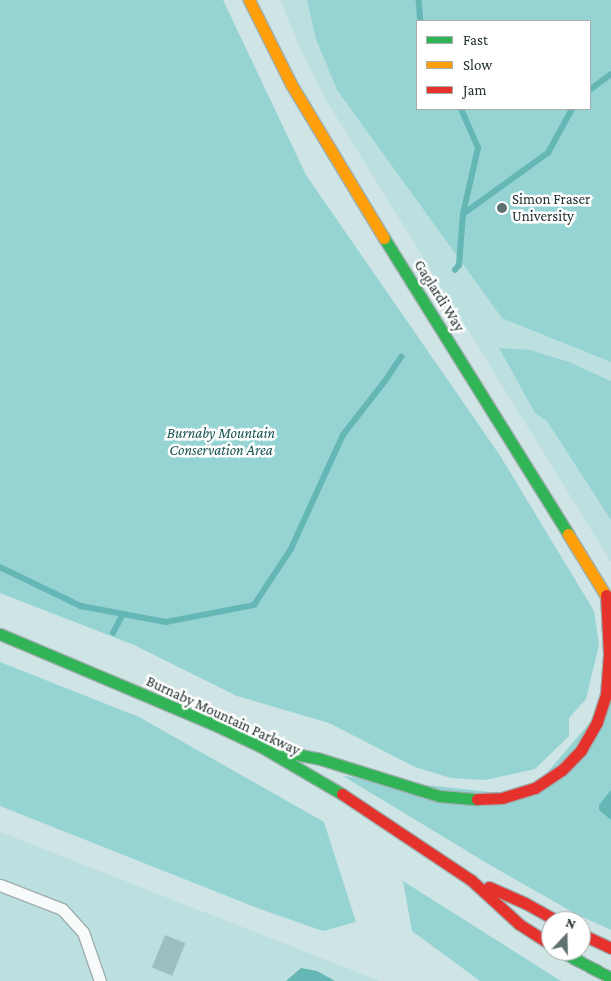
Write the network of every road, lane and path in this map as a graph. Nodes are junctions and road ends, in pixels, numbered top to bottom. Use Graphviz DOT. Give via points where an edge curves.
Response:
graph roads {
  1 [pos="249,0"];
  2 [pos="264,0"];
  3 [pos="264,32"];
  4 [pos="608,599"];
  5 [pos="0,634"];
  6 [pos="260,746"];
  7 [pos="471,880"];
  8 [pos="0,885"];
  9 [pos="541,912"];
  10 [pos="541,938"];
  11 [pos="591,939"];
  12 [pos="611,948"];
  13 [pos="579,961"];
  14 [pos="611,978"];
  15 [pos="100,981"];
  1 -- 3 [label="main road, Gaglardi Way"];
  2 -- 3 [label="main road"];
  3 -- 4 [label="main road, Gaglardi Way" via="348,179"];
  4 -- 6 [label="main road" via="606,695 597,722 582,750 562,770 534,788 502,798 440,796 318,758"];
  5 -- 6 [label="main road, Burnaby Mountain Parkway"];
  6 -- 7 [label="main road, Burnaby Mountain Parkway" via="322,782"];
  7 -- 9 [label="main road, Burnaby Mountain Parkway"];
  7 -- 10 [label="main road, Burnaby Mountain Parkway" via="519,924"];
  8 -- 15 [label="lane" via="62,909 83,932"];
  11 -- 12 [label="main road"];
  13 -- 14 [label="main road"];
}
